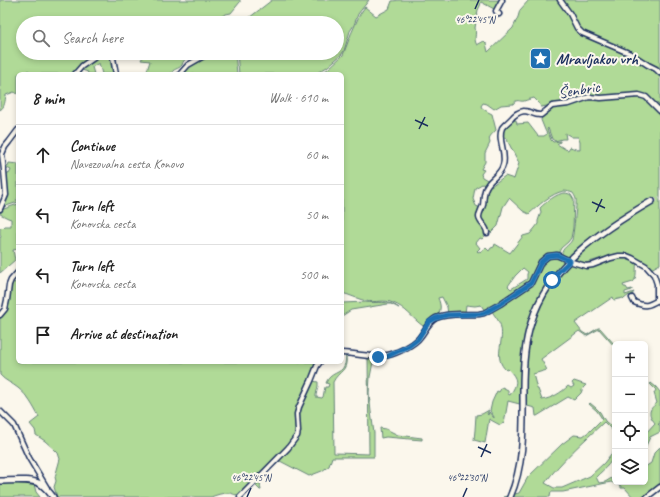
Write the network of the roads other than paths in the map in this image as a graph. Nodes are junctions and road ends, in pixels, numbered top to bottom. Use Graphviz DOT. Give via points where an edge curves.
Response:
graph roads {
  1 [pos="502,0"];
  2 [pos="560,0"];
  3 [pos="499,14"];
  4 [pos="91,60"];
  5 [pos="113,60"];
  6 [pos="196,60"];
  7 [pos="77,72"];
  8 [pos="116,72"];
  9 [pos="182,72"];
  10 [pos="660,72"];
  11 [pos="660,111"];
  12 [pos="16,133"];
  13 [pos="652,201"];
  14 [pos="0,209"];
  15 [pos="487,233"];
  16 [pos="570,261"];
  17 [pos="16,274"];
  18 [pos="632,298"];
  19 [pos="659,301"];
  20 [pos="0,315"];
  21 [pos="344,353"];
  22 [pos="318,364"];
  23 [pos="0,411"];
  24 [pos="0,481"];
  25 [pos="660,487"];
  26 [pos="52,496"];
  27 [pos="240,497"];
  28 [pos="510,497"];
  29 [pos="647,497"];
  1 -- 3 [label="street" via="496,12"];
  2 -- 10 [label="street" via="576,28 582,33 631,54"];
  4 -- 7 [label="street"];
  5 -- 8 [label="street"];
  6 -- 9 [label="street"];
  11 -- 15 [label="street, Šenbric" via="646,97 639,95 589,97 569,104 552,106 541,116 524,111 515,115 501,132 504,161 502,169 485,190 479,219"];
  12 -- 14 [label="street" via="2,154 6,195"];
  13 -- 16 [label="main road" via="600,234"];
  16 -- 19 [label="street" via="586,266 619,256 632,258 646,266 654,275"];
  16 -- 21 [label="street" via="557,255 548,256 541,262 531,283 500,304 480,314 436,318 429,322 418,339 396,353 378,357"];
  16 -- 28 [label="main road" via="559,271 546,291 531,323 524,356 522,449"];
  17 -- 20 [label="street" via="9,285 5,309"];
  18 -- 19 [label="street" via="640,305"];
  22 -- 27 [label="street" via="299,406 296,436 288,448"];
  23 -- 26 [label="street" via="14,425 29,458"];
  24 -- 26 [label="main road" via="41,484"];
  25 -- 29 [label="street"];
}
